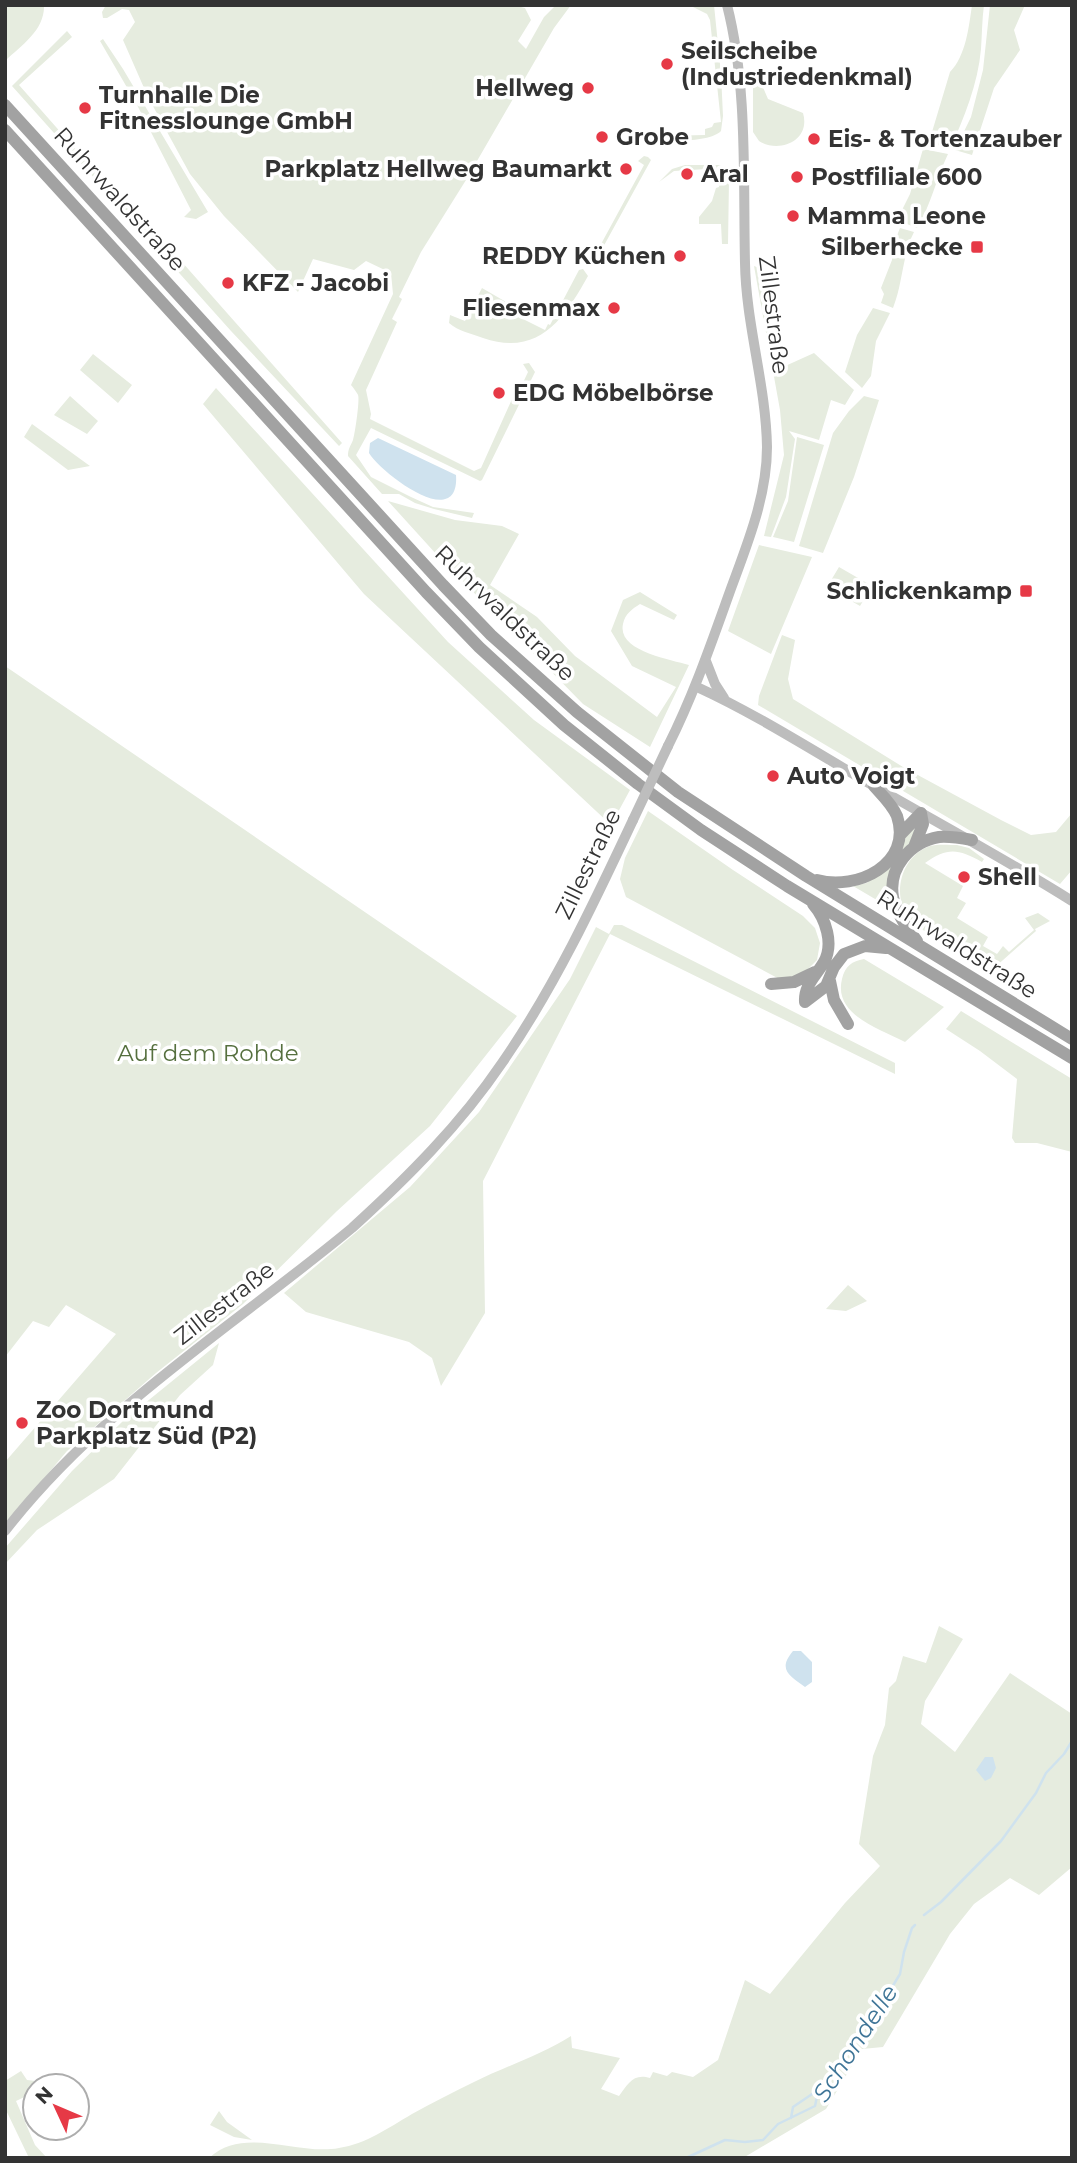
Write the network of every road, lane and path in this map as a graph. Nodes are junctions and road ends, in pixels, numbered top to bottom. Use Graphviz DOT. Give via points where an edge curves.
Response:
graph roads {
  1 [pos="727,5"];
  2 [pos="5,105"];
  3 [pos="5,130"];
  4 [pos="706,661"];
  5 [pos="697,687"];
  6 [pos="726,700"];
  7 [pos="874,786"];
  8 [pos="921,813"];
  9 [pos="900,835"];
  10 [pos="972,840"];
  11 [pos="915,847"];
  12 [pos="806,876"];
  13 [pos="806,897"];
  14 [pos="1072,901"];
  15 [pos="920,946"];
  16 [pos="893,949"];
  17 [pos="818,970"];
  18 [pos="830,981"];
  19 [pos="771,984"];
  20 [pos="848,1024"];
  21 [pos="1072,1039"];
  22 [pos="1072,1058"];
  23 [pos="5,1531"];
  1 -- 4 [label="main road, Zillestraße" via="740,89 746,297 767,449 760,499"];
  2 -- 12 [label="highway, Ruhrwaldstraße" via="491,635 629,754 715,818"];
  3 -- 13 [label="highway, Ruhrwaldstraße" via="479,647 564,725 638,784"];
  4 -- 5 [label="main road, Zillestraße"];
  4 -- 6 [label="main road"];
  5 -- 6 [label="main road"];
  5 -- 23 [label="main road, Zillestraße, bridge" via="529,1022 446,1136 344,1234 115,1416 39,1490"];
  6 -- 7 [label="main road"];
  7 -- 8 [label="main road"];
  7 -- 9 [label="highway" via="892,807"];
  8 -- 9 [label="highway"];
  8 -- 10 [label="main road"];
  8 -- 11 [label="highway" via="923,824"];
  9 -- 12 [label="highway" via="888,861 866,878 829,883"];
  10 -- 11 [label="highway" via="939,837"];
  10 -- 14 [label="main road"];
  11 -- 15 [label="highway" via="897,867 893,897"];
  12 -- 15 [label="highway, Ruhrwaldstraße"];
  13 -- 16 [label="highway, Ruhrwaldstraße"];
  13 -- 17 [label="highway" via="818,909 827,936 825,960"];
  15 -- 21 [label="highway, Ruhrwaldstraße"];
  16 -- 18 [label="highway" via="850,950 839,959"];
  16 -- 22 [label="highway, Ruhrwaldstraße"];
  17 -- 18 [label="highway" via="805,991 805,1002"];
  17 -- 19 [label="highway" via="802,980"];
  18 -- 20 [label="highway" via="834,1000"];
}
